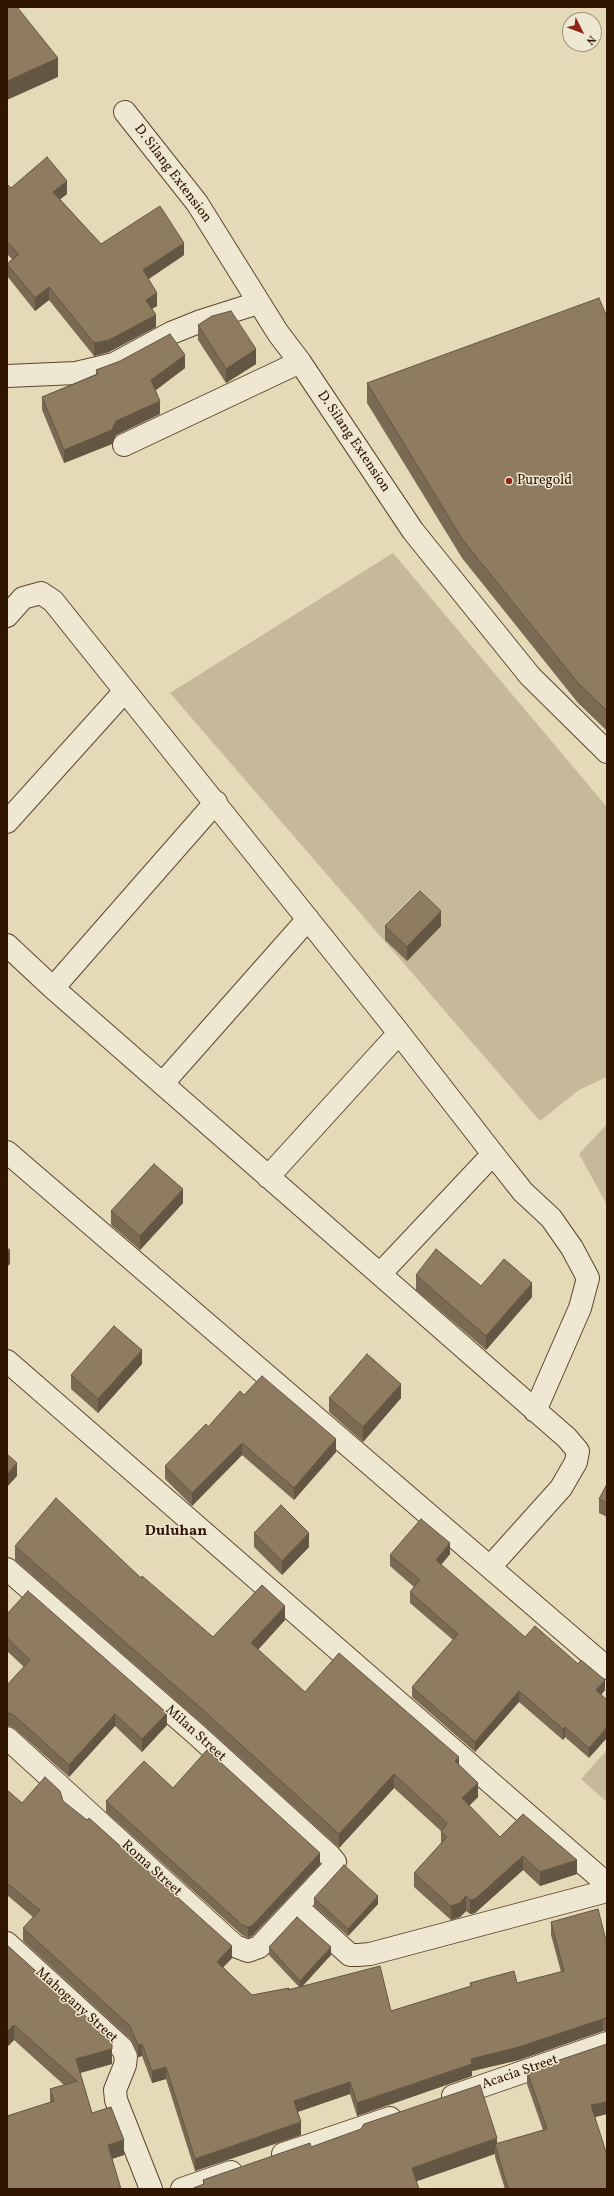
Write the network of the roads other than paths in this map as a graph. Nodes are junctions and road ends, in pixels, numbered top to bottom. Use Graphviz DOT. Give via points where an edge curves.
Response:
graph roads {
  1 [pos="125,112"];
  2 [pos="258,303"];
  3 [pos="300,362"];
  4 [pos="7,376"];
  5 [pos="124,445"];
  6 [pos="7,616"];
  7 [pos="124,692"];
  8 [pos="607,752"];
  9 [pos="216,802"];
  10 [pos="7,822"];
  11 [pos="308,919"];
  12 [pos="7,945"];
  13 [pos="53,988"];
  14 [pos="399,1033"];
  15 [pos="163,1083"];
  16 [pos="7,1152"];
  17 [pos="493,1154"];
  18 [pos="268,1177"];
  19 [pos="380,1274"];
  20 [pos="7,1361"];
  21 [pos="536,1410"];
  22 [pos="490,1567"];
  23 [pos="7,1569"];
  24 [pos="607,1668"];
  25 [pos="7,1738"];
  26 [pos="607,1884"];
  27 [pos="607,1891"];
  28 [pos="297,1907"];
  29 [pos="7,1943"];
  30 [pos="607,2043"];
  31 [pos="436,2102"];
  32 [pos="406,2112"];
  33 [pos="151,2189"];
  34 [pos="182,2189"];
  1 -- 2 [label="street, D. Silang Extension" via="197,203"];
  2 -- 3 [label="street, D. Silang Extension"];
  2 -- 4 [label="street" via="171,333 114,364 76,373"];
  3 -- 5 [label="street"];
  3 -- 8 [label="street, D. Silang Extension" via="413,531 530,676"];
  6 -- 7 [label="street" via="23,598 41,594 52,601"];
  7 -- 9 [label="street"];
  7 -- 10 [label="street"];
  9 -- 11 [label="street"];
  9 -- 13 [label="street"];
  11 -- 14 [label="street"];
  11 -- 15 [label="street"];
  12 -- 13 [label="street"];
  13 -- 15 [label="street"];
  14 -- 17 [label="street"];
  14 -- 18 [label="street"];
  15 -- 18 [label="street"];
  16 -- 22 [label="street"];
  17 -- 19 [label="street"];
  17 -- 21 [label="street" via="523,1192 551,1218 572,1248 588,1278 580,1308"];
  18 -- 19 [label="street"];
  19 -- 21 [label="street"];
  20 -- 26 [label="street"];
  21 -- 22 [label="street" via="578,1451 576,1462 561,1488"];
  22 -- 24 [label="street"];
  23 -- 28 [label="street, Milan Street" via="196,1734 330,1856 335,1862 332,1869"];
  25 -- 28 [label="street, Roma Street" via="235,1946 248,1951 259,1947"];
  27 -- 28 [label="street" via="370,1954 358,1955 350,1955"];
  29 -- 33 [label="street, Mahogany Street" via="122,2048 126,2056 125,2065 115,2090 116,2100"];
  30 -- 31 [label="street, Acacia Street"];
  32 -- 34 [label="street"];
}
